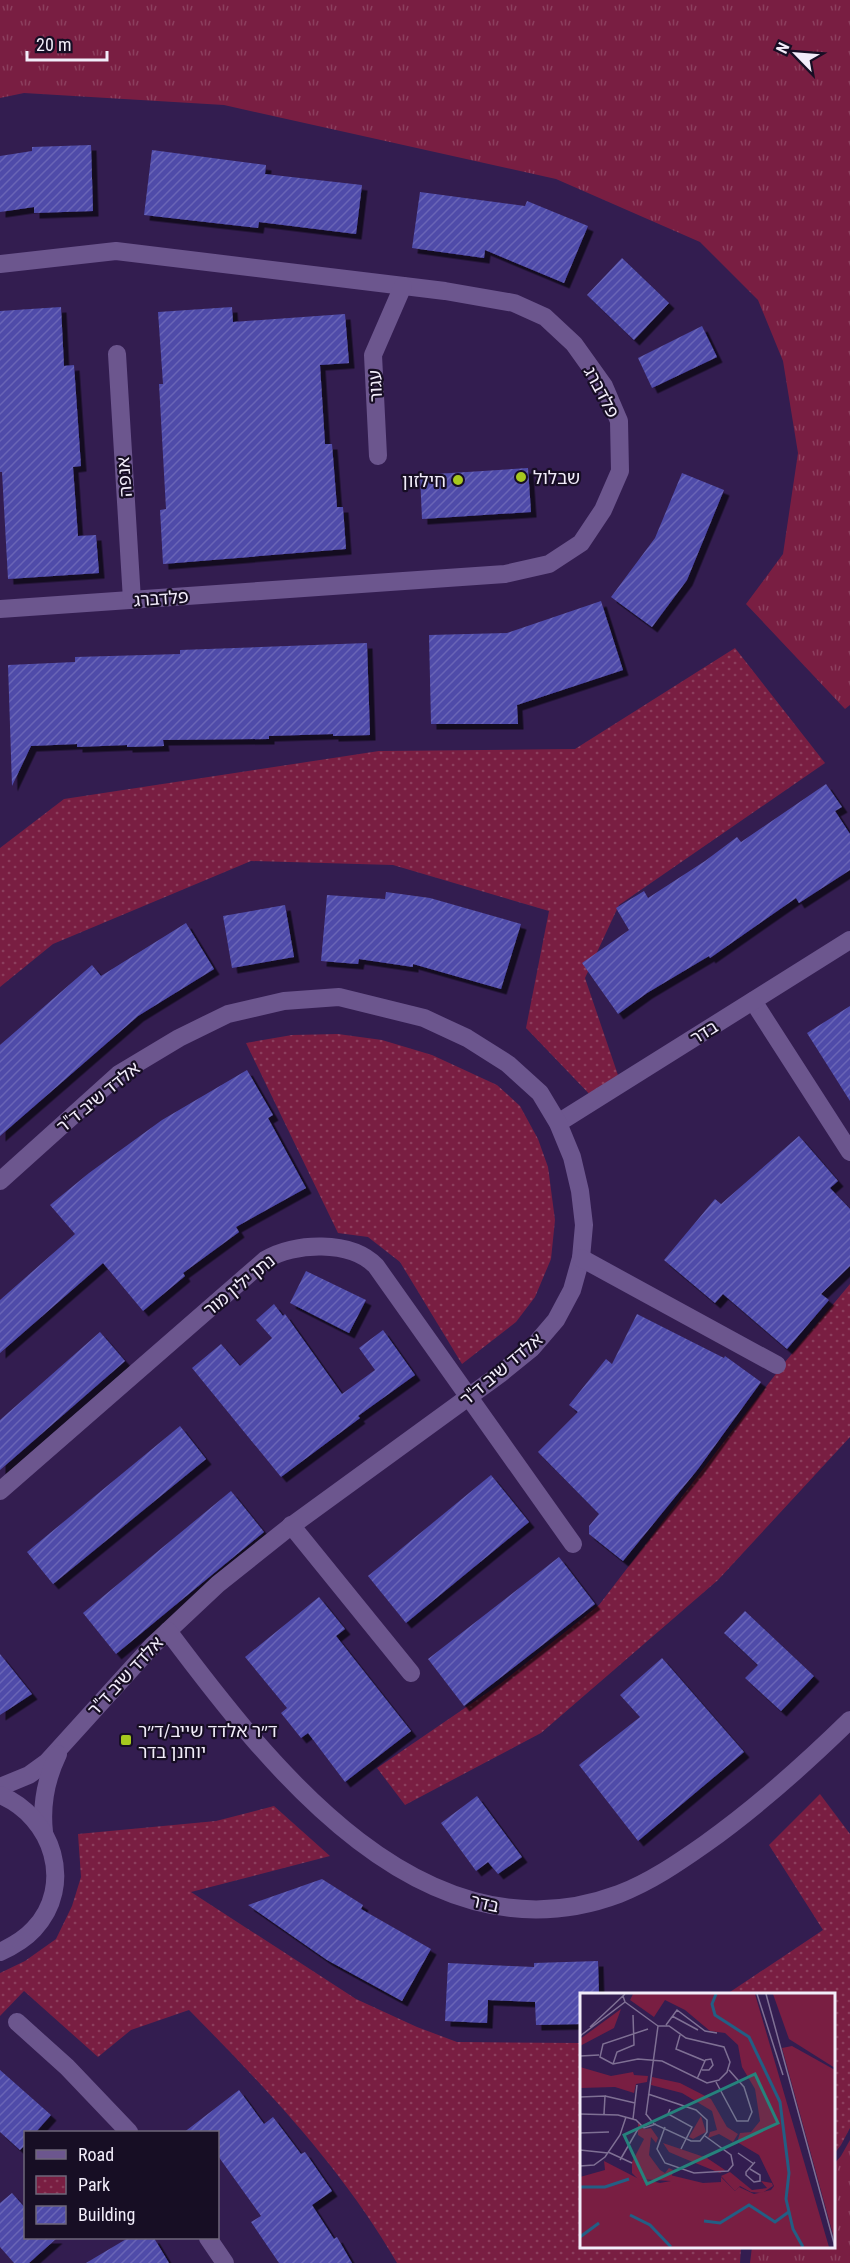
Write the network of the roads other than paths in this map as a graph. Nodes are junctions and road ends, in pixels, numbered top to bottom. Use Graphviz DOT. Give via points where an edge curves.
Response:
graph roads {
  1 [pos="0,264"];
  2 [pos="403,286"];
  3 [pos="117,354"];
  4 [pos="378,456"];
  5 [pos="132,600"];
  6 [pos="0,609"];
  7 [pos="850,940"];
  8 [pos="753,1001"];
  9 [pos="558,1123"];
  10 [pos="850,1152"];
  11 [pos="0,1181"];
  12 [pos="581,1258"];
  13 [pos="777,1365"];
  14 [pos="468,1397"];
  15 [pos="0,1491"];
  16 [pos="291,1526"];
  17 [pos="573,1544"];
  18 [pos="168,1631"];
  19 [pos="411,1673"];
  20 [pos="850,1720"];
  21 [pos="63,1745"];
  22 [pos="0,1787"];
  23 [pos="0,1795"];
  24 [pos="44,1832"];
  25 [pos="0,1952"];
  26 [pos="17,2022"];
  27 [pos="127,2131"];
  28 [pos="209,2239"];
  29 [pos="225,2263"];
  1 -- 2 [label="street, פלדברג" via="116,251"];
  2 -- 4 [label="street, עגור" via="373,355"];
  2 -- 5 [label="street, פלדברג" via="514,303 545,317 574,344 604,386 619,421 620,471 603,510 581,543 549,564 505,574"];
  3 -- 5 [label="street, אנפה"];
  5 -- 6 [label="street, פלדברג"];
  7 -- 8 [label="street, בדר"];
  8 -- 9 [label="street, בדר"];
  8 -- 10 [label="street"];
  9 -- 11 [label="street, אלדד שיב ד\"ר" via="540,1093 508,1064 467,1038 424,1018 339,998 284,1001 228,1014 119,1074"];
  9 -- 12 [label="street, אלדד שיב ד\"ר" via="580,1191 584,1225"];
  12 -- 13 [label="street"];
  12 -- 14 [label="street, אלדד שיב ד\"ר" via="572,1290 556,1320 532,1348"];
  14 -- 15 [label="street, נתן ילין מור" via="368,1259 342,1249 289,1249 258,1266"];
  14 -- 16 [label="street, אלדד שיב ד\"ר"];
  14 -- 17 [label="street, נתן ילין מור"];
  16 -- 18 [label="street, אלדד שיב ד\"ר" via="218,1584"];
  16 -- 19 [label="street"];
  18 -- 20 [label="street, בדר" via="253,1739 359,1843 423,1881 493,1907 533,1911 574,1907 620,1894 668,1870 746,1814"];
  18 -- 21 [label="street, אלדד שיב ד\"ר"];
  21 -- 22 [label="street" via="38,1769"];
  21 -- 24 [label="street" via="45,1792"];
  23 -- 24 [label="street" via="31,1815"];
  24 -- 25 [label="street" via="53,1856 55,1881 49,1906 36,1928 18,1944"];
  26 -- 27 [label="street" via="68,2067"];
  28 -- 29 [label="street"];
}
